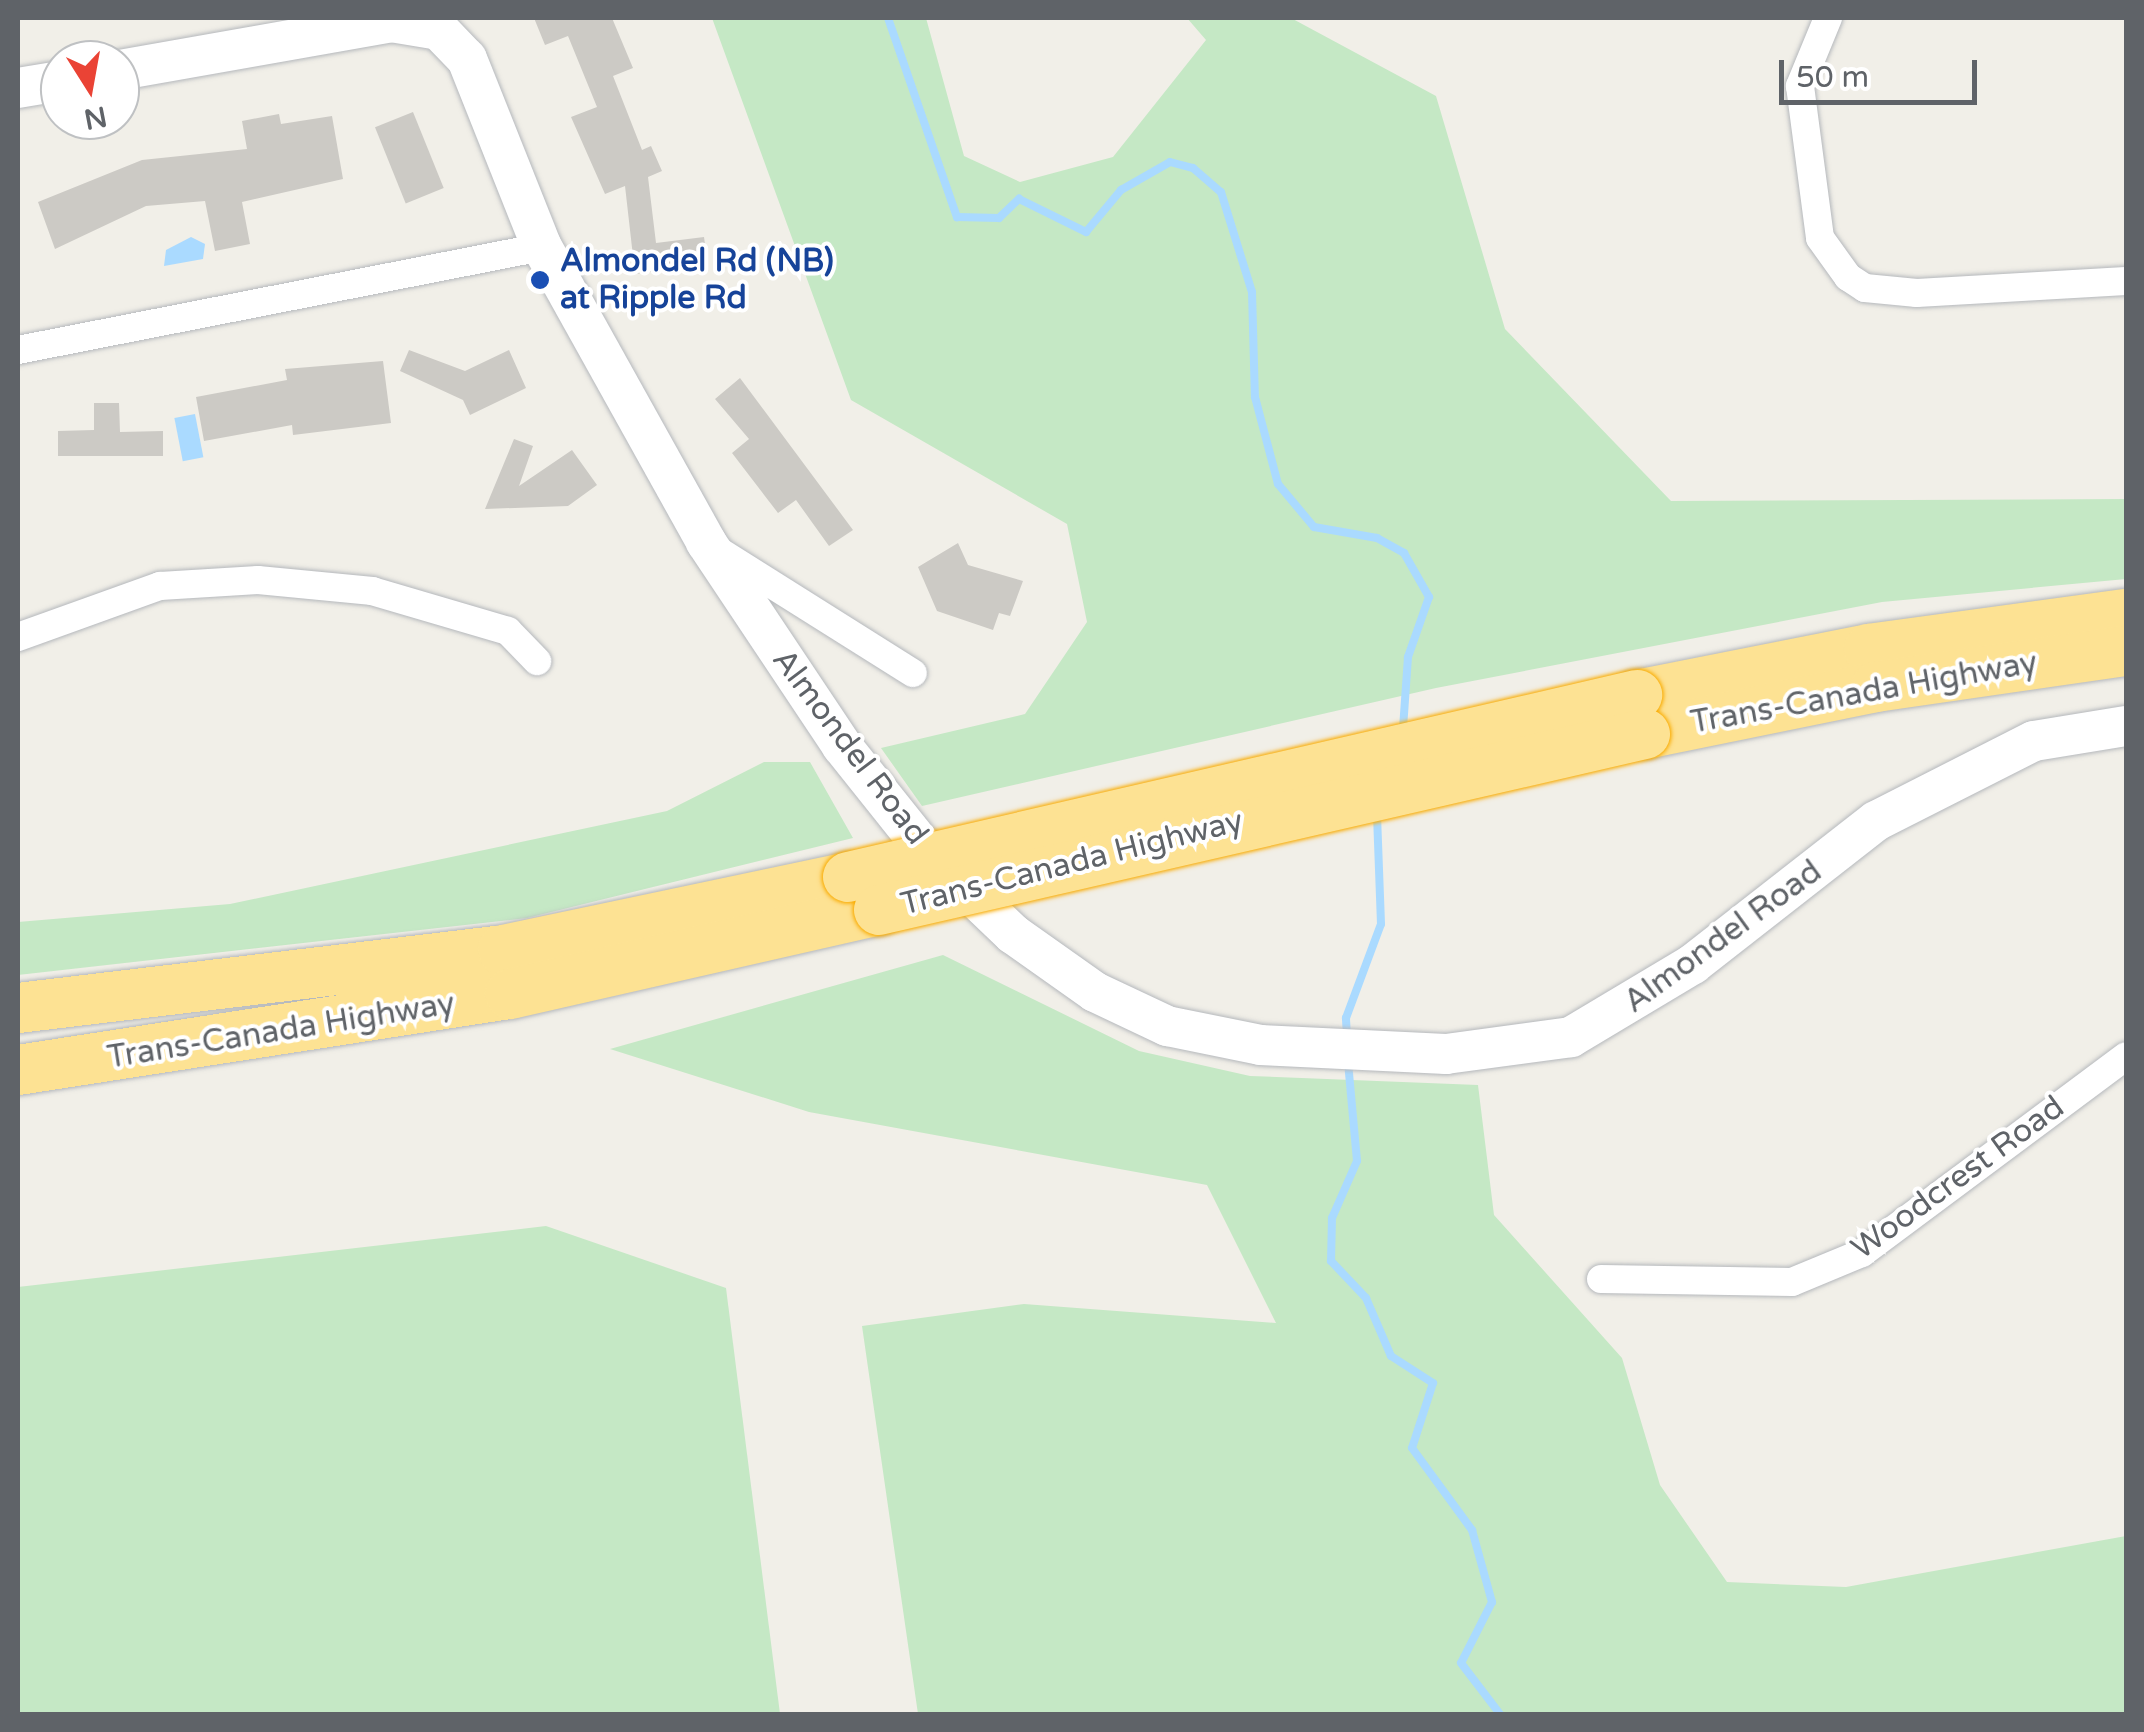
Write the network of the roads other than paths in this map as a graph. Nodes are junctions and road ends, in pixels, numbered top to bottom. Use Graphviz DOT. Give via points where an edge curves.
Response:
graph roads {
  1 [pos="1828,18"];
  2 [pos="140,66"];
  3 [pos="542,247"];
  4 [pos="2126,280"];
  5 [pos="18,350"];
  6 [pos="706,542"];
  7 [pos="2126,614"];
  8 [pos="18,637"];
  9 [pos="2126,651"];
  10 [pos="537,661"];
  11 [pos="912,673"];
  12 [pos="1641,715"];
  13 [pos="2126,726"];
  14 [pos="863,893"];
  15 [pos="18,1008"];
  16 [pos="2126,1056"];
  17 [pos="18,1070"];
  18 [pos="1600,1279"];
  1 -- 4 [label="street" via="1800,86 1820,238 1848,277 1866,288 1917,292"];
  2 -- 3 [label="street, Almondel Road" via="390,22 439,30 466,59"];
  3 -- 5 [label="street"];
  3 -- 6 [label="street, Almondel Road"];
  6 -- 11 [label="street"];
  6 -- 13 [label="street, Almondel Road" via="924,850 1053,965 1167,1026 1278,1046 1446,1054 1534,1046 1628,1010 1876,822 2034,741"];
  7 -- 12 [label="highway, Trans-Canada Highway" via="1902,644"];
  8 -- 10 [label="street" via="160,586 258,580 372,590 508,631"];
  9 -- 12 [label="highway, Trans-Canada Highway"];
  12 -- 14 [label="highway, Trans-Canada Highway, bridge"];
  14 -- 15 [label="highway, Trans-Canada Highway" via="502,950"];
  14 -- 17 [label="highway, Trans-Canada Highway" via="399,1015"];
  16 -- 18 [label="street, Woodcrest Road" via="1862,1253 1792,1282"];
}
